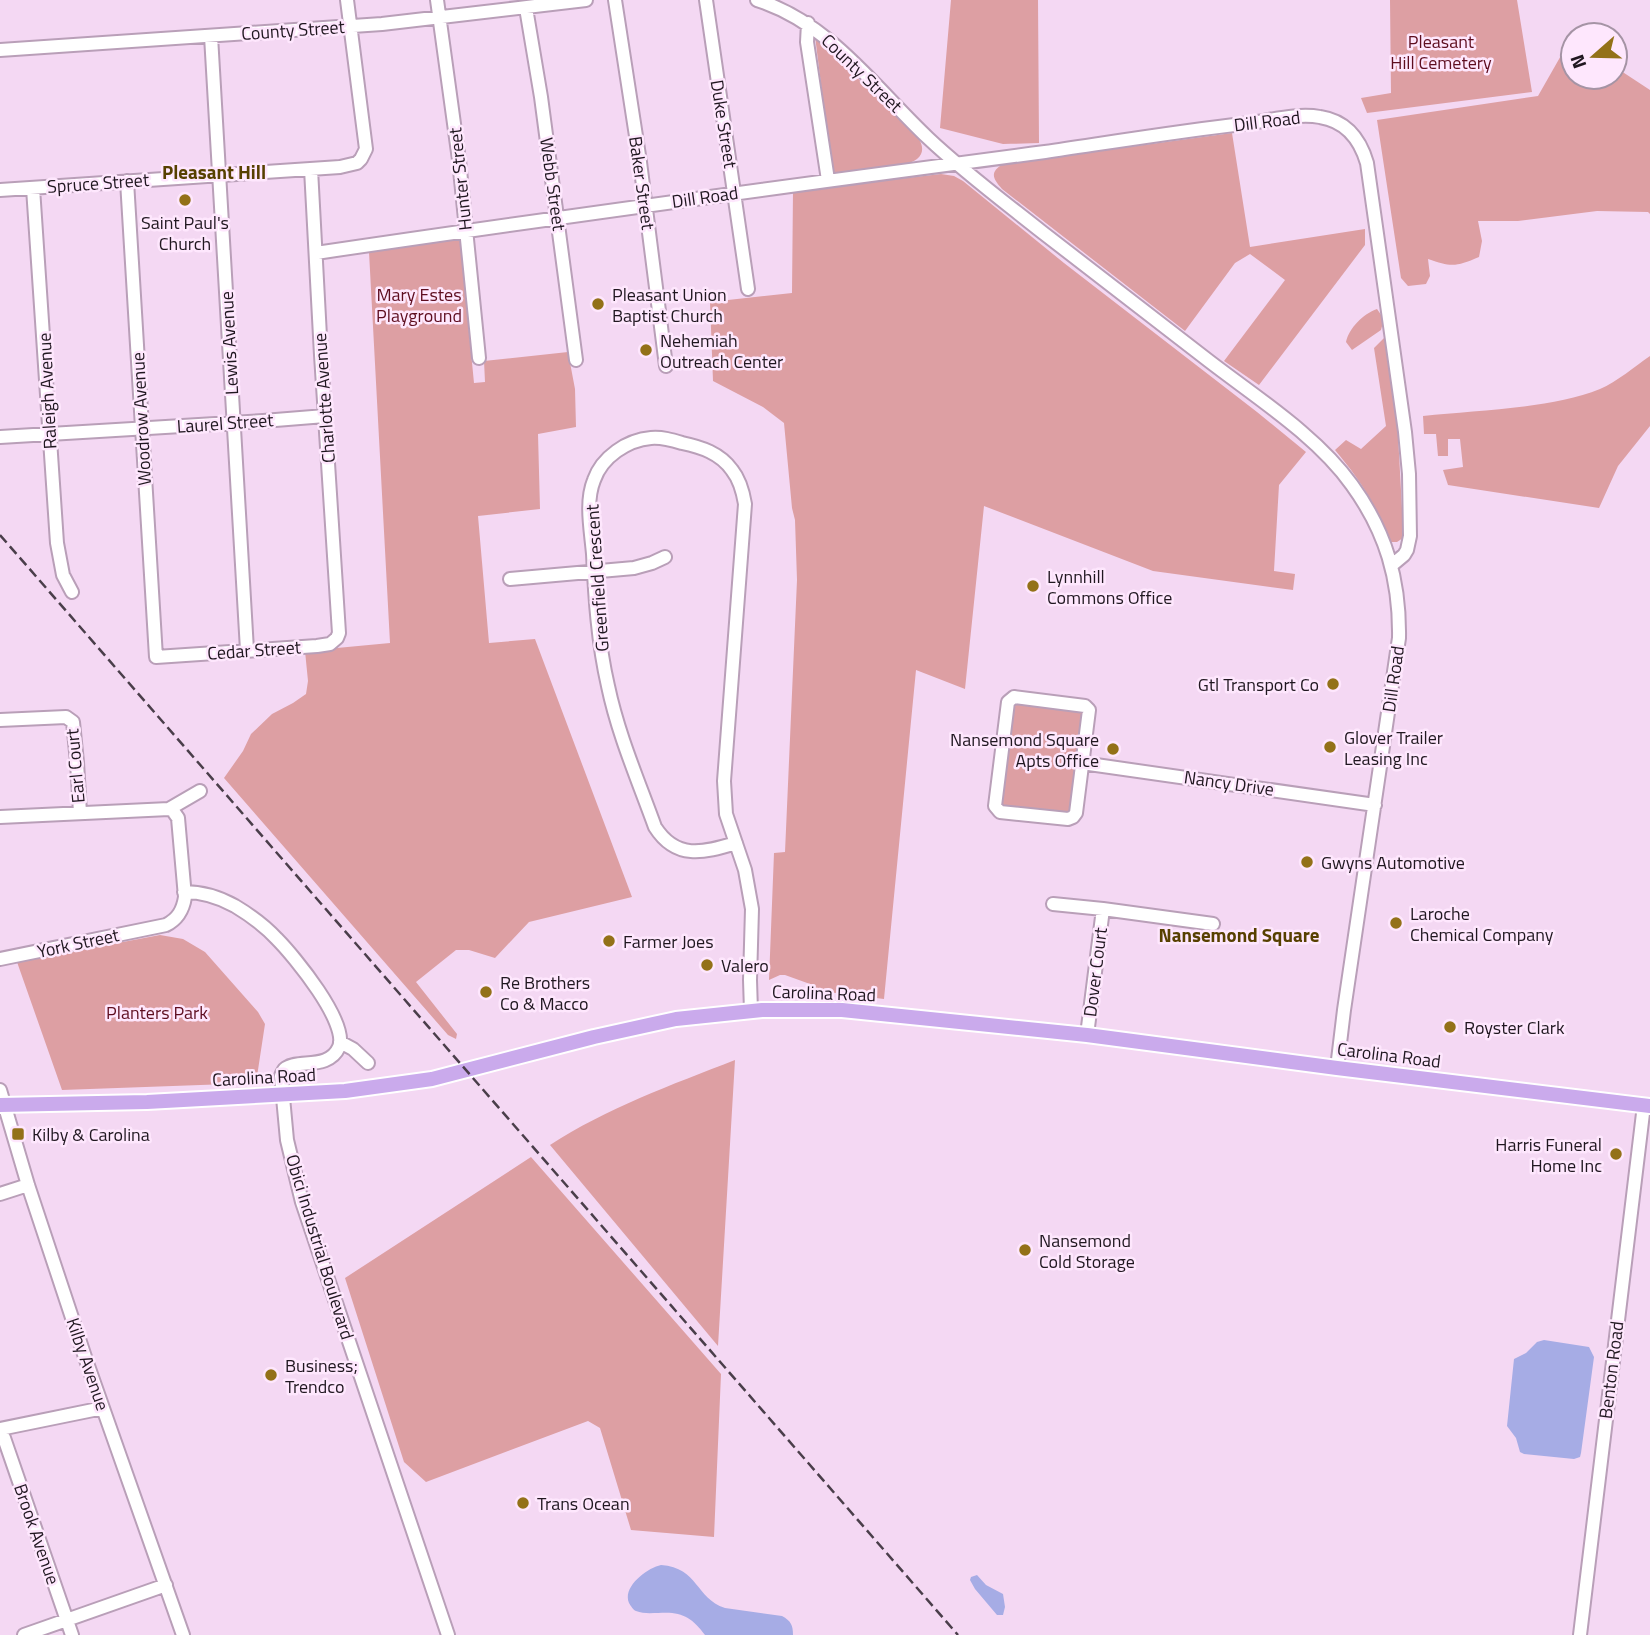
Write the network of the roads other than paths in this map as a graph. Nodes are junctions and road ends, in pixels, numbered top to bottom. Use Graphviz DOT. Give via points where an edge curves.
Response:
graph roads {
  1 [pos="347,0"];
  2 [pos="437,0"];
  3 [pos="586,0"];
  4 [pos="615,0"];
  5 [pos="706,0"];
  6 [pos="757,0"];
  7 [pos="526,8"];
  8 [pos="439,18"];
  9 [pos="808,23"];
  10 [pos="351,26"];
  11 [pos="211,36"];
  12 [pos="0,50"];
  13 [pos="956,163"];
  14 [pos="311,169"];
  15 [pos="219,176"];
  16 [pos="828,180"];
  17 [pos="127,181"];
  18 [pos="33,188"];
  19 [pos="0,190"];
  20 [pos="734,193"];
  21 [pos="646,205"];
  22 [pos="558,217"];
  23 [pos="466,230"];
  24 [pos="316,253"];
  25 [pos="748,289"];
  26 [pos="479,358"];
  27 [pos="576,360"];
  28 [pos="666,366"];
  29 [pos="325,416"];
  30 [pos="234,423"];
  31 [pos="142,429"];
  32 [pos="49,435"];
  33 [pos="0,437"];
  34 [pos="664,557"];
  35 [pos="1392,565"];
  36 [pos="594,571"];
  37 [pos="510,579"];
  38 [pos="72,592"];
  39 [pos="338,627"];
  40 [pos="247,650"];
  41 [pos="156,657"];
  42 [pos="0,720"];
  43 [pos="1082,762"];
  44 [pos="200,791"];
  45 [pos="1375,805"];
  46 [pos="169,809"];
  47 [pos="80,813"];
  48 [pos="0,817"];
  49 [pos="736,843"];
  50 [pos="184,892"];
  51 [pos="1053,904"];
  52 [pos="1103,909"];
  53 [pos="1213,924"];
  54 [pos="0,959"];
  55 [pos="751,1011"];
  56 [pos="1087,1035"];
  57 [pos="340,1042"];
  58 [pos="368,1063"];
  59 [pos="1337,1068"];
  60 [pos="0,1090"];
  61 [pos="282,1096"];
  62 [pos="3,1105"];
  63 [pos="1647,1106"];
  64 [pos="28,1185"];
  65 [pos="0,1194"];
  66 [pos="103,1408"];
  67 [pos="0,1431"];
  68 [pos="166,1586"];
  69 [pos="67,1620"];
  70 [pos="24,1635"];
  71 [pos="72,1635"];
  72 [pos="183,1635"];
  73 [pos="448,1635"];
  74 [pos="1580,1635"];
  1 -- 10 [label="street"];
  2 -- 8 [label="street, Hunter Street"];
  3 -- 7 [label="street, County Street"];
  4 -- 21 [label="street, Baker Street"];
  5 -- 20 [label="street, Duke Street"];
  6 -- 9 [label="street, County Street"];
  7 -- 8 [label="street, County Street"];
  7 -- 22 [label="street, Webb Street"];
  8 -- 10 [label="street, County Street"];
  8 -- 23 [label="street, Hunter Street"];
  9 -- 13 [label="street, County Street"];
  9 -- 16 [label="street"];
  10 -- 11 [label="street, County Street"];
  10 -- 14 [label="street, Spruce Street" via="366,149 361,159 350,165"];
  11 -- 12 [label="street, County Street"];
  11 -- 15 [label="street, Lewis Avenue"];
  13 -- 16 [label="street, Dill Road"];
  13 -- 35 [label="street, County Street" via="1320,448 1365,503"];
  13 -- 35 [label="street, Dill Road" via="1306,116 1328,118 1348,129 1359,141 1367,163 1405,432 1410,536 1404,555"];
  14 -- 15 [label="street, Spruce Street"];
  14 -- 24 [label="street, Charlotte Avenue"];
  15 -- 17 [label="street, Spruce Street"];
  15 -- 30 [label="street, Lewis Avenue"];
  16 -- 20 [label="street, Dill Road"];
  17 -- 18 [label="street, Spruce Street"];
  17 -- 31 [label="street, Woodrow Avenue"];
  18 -- 19 [label="street, Spruce Street"];
  18 -- 32 [label="street, Raleigh Avenue"];
  20 -- 21 [label="street, Dill Road"];
  20 -- 25 [label="street, Duke Street"];
  21 -- 22 [label="street, Dill Road"];
  21 -- 28 [label="street, Baker Street"];
  22 -- 23 [label="street, Dill Road"];
  22 -- 27 [label="street, Webb Street"];
  23 -- 24 [label="street, Dill Road"];
  23 -- 26 [label="street, Hunter Street"];
  24 -- 29 [label="street, Charlotte Avenue"];
  29 -- 30 [label="street, Laurel Street"];
  29 -- 39 [label="street, Charlotte Avenue"];
  30 -- 31 [label="street, Laurel Street"];
  30 -- 40 [label="street, Lewis Avenue"];
  31 -- 32 [label="street, Laurel Street"];
  31 -- 41 [label="street, Woodrow Avenue"];
  32 -- 33 [label="street, Laurel Street"];
  32 -- 38 [label="street, Raleigh Avenue" via="60,564"];
  34 -- 36 [label="street" via="640,567"];
  35 -- 45 [label="street, Dill Road" via="1399,638"];
  36 -- 37 [label="street"];
  36 -- 49 [label="street, Greenfield Crescent" via="608,687 655,827 681,850 699,852"];
  36 -- 49 [label="street, Greenfield Crescent" via="593,481 612,455 633,442 664,438 708,450 734,471 745,504 724,781 726,814"];
  39 -- 40 [label="street, Cedar Street" via="337,638 330,644"];
  40 -- 41 [label="street, Cedar Street"];
  42 -- 47 [label="street, Earl Court" via="71,720"];
  43 -- 43 [label="street" via="1087,707 1010,699 997,810 1073,817"];
  43 -- 45 [label="street, Nancy Drive"];
  44 -- 46 [label="street"];
  45 -- 59 [label="street, Dill Road"];
  46 -- 47 [label="street"];
  46 -- 50 [label="street" via="178,818"];
  47 -- 48 [label="street"];
  49 -- 55 [label="street, Greenfield Crescent" via="752,909"];
  50 -- 54 [label="street, York Street" via="178,917 166,925"];
  50 -- 57 [label="street" via="226,901 278,939 323,998 335,1019"];
  51 -- 52 [label="street"];
  52 -- 53 [label="street"];
  52 -- 56 [label="street, Dover Court"];
  55 -- 56 [label="main road, Carolina Road" via="842,1010"];
  55 -- 61 [label="main road, Carolina Road" via="645,1025 432,1079"];
  56 -- 59 [label="main road, Carolina Road"];
  57 -- 58 [label="street"];
  57 -- 61 [label="street" via="329,1058 285,1069"];
  59 -- 63 [label="main road, Carolina Road"];
  60 -- 62 [label="street, Kilby Avenue"];
  61 -- 62 [label="main road, Carolina Road"];
  61 -- 73 [label="street, Obici Industrial Boulevard" via="287,1140 303,1202"];
  62 -- 64 [label="street, Kilby Avenue"];
  63 -- 74 [label="street, Benton Road"];
  64 -- 65 [label="street"];
  64 -- 66 [label="street, Kilby Avenue"];
  66 -- 67 [label="street"];
  66 -- 68 [label="street, Kilby Avenue"];
  67 -- 69 [label="street, Brook Avenue"];
  68 -- 69 [label="street"];
  68 -- 72 [label="street, Kilby Avenue"];
  69 -- 70 [label="street"];
  69 -- 71 [label="street, Brook Avenue"];
}
